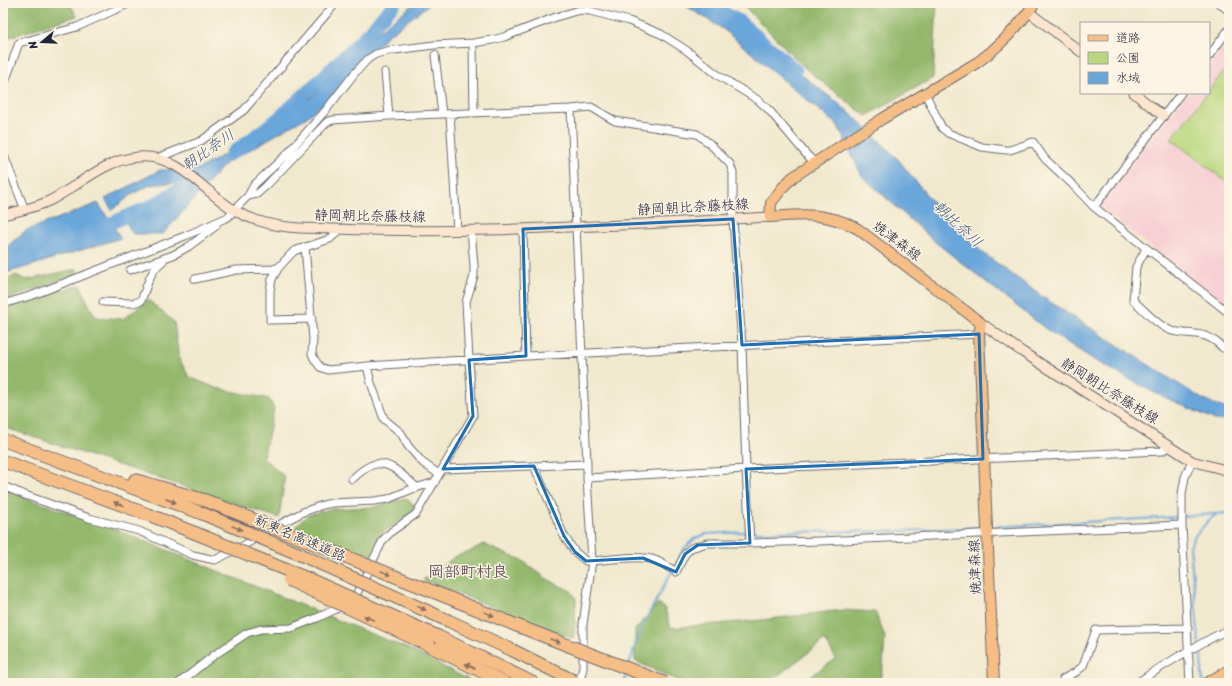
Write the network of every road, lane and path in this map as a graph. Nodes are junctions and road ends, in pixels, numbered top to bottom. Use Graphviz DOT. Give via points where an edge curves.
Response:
graph roads {
  1 [pos="130,3"];
  2 [pos="336,3"];
  3 [pos="1219,3"];
  4 [pos="1032,7"];
  5 [pos="1229,11"];
  6 [pos="1229,29"];
  7 [pos="473,43"];
  8 [pos="1080,51"];
  9 [pos="435,55"];
  10 [pos="1210,55"];
  11 [pos="385,72"];
  12 [pos="3,82"];
  13 [pos="925,93"];
  14 [pos="1135,94"];
  15 [pos="1180,94"];
  16 [pos="572,109"];
  17 [pos="474,113"];
  18 [pos="442,114"];
  19 [pos="450,114"];
  20 [pos="389,116"];
  21 [pos="1164,116"];
  22 [pos="3,153"];
  23 [pos="157,158"];
  24 [pos="818,160"];
  25 [pos="248,196"];
  26 [pos="1094,207"];
  27 [pos="25,210"];
  28 [pos="231,213"];
  29 [pos="3,215"];
  30 [pos="770,217"];
  31 [pos="733,219"];
  32 [pos="576,227"];
  33 [pos="341,229"];
  34 [pos="523,229"];
  35 [pos="457,230"];
  36 [pos="471,230"];
  37 [pos="305,247"];
  38 [pos="1146,248"];
  39 [pos="173,254"];
  40 [pos="279,268"];
  41 [pos="130,270"];
  42 [pos="195,279"];
  43 [pos="103,302"];
  44 [pos="3,304"];
  45 [pos="1229,313"];
  46 [pos="312,319"];
  47 [pos="981,323"];
  48 [pos="979,334"];
  49 [pos="742,345"];
  50 [pos="1222,348"];
  51 [pos="582,354"];
  52 [pos="526,356"];
  53 [pos="469,360"];
  54 [pos="367,366"];
  55 [pos="3,440"];
  56 [pos="1169,446"];
  57 [pos="34,450"];
  58 [pos="983,459"];
  59 [pos="1192,461"];
  60 [pos="3,462"];
  61 [pos="587,464"];
  62 [pos="534,466"];
  63 [pos="746,469"];
  64 [pos="1229,471"];
  65 [pos="441,472"];
  66 [pos="352,478"];
  67 [pos="587,478"];
  68 [pos="435,482"];
  69 [pos="3,486"];
  70 [pos="417,488"];
  71 [pos="1182,525"];
  72 [pos="195,533"];
  73 [pos="988,533"];
  74 [pos="750,543"];
  75 [pos="592,561"];
  76 [pos="1188,628"];
  77 [pos="1229,629"];
  78 [pos="1188,650"];
  79 [pos="1229,671"];
  80 [pos="179,683"];
  81 [pos="505,683"];
  82 [pos="533,683"];
  83 [pos="578,683"];
  84 [pos="665,683"];
  85 [pos="994,683"];
  86 [pos="1064,683"];
  87 [pos="1136,683"];
  88 [pos="1190,683"];
  89 [pos="1209,683"];
  1 -- 12 [label="street" via="77,27 19,43"];
  2 -- 23 [label="street" via="244,110 201,141"];
  3 -- 5 [label="street"];
  4 -- 8 [label="main road"];
  4 -- 13 [label="main road" via="1011,34 990,53"];
  6 -- 10 [label="street"];
  7 -- 17 [label="street"];
  7 -- 24 [label="street" via="504,37 582,10 629,21 661,34 719,76 758,100 806,154"];
  7 -- 25 [label="street" via="387,51 368,59 287,154 254,184"];
  9 -- 18 [label="street"];
  11 -- 20 [label="street"];
  13 -- 24 [label="main road"];
  13 -- 26 [label="street" via="942,128 948,134 982,147 1006,150 1033,142 1045,159"];
  14 -- 21 [label="main road"];
  15 -- 21 [label="street"];
  16 -- 17 [label="street"];
  16 -- 31 [label="street" via="591,107 615,121 697,134 730,164 733,173"];
  16 -- 32 [label="street"];
  17 -- 19 [label="street"];
  18 -- 19 [label="street"];
  18 -- 20 [label="street"];
  19 -- 35 [label="street"];
  20 -- 25 [label="street" via="327,122 266,186 256,194"];
  21 -- 26 [label="street"];
  22 -- 27 [label="street"];
  23 -- 27 [label="main road, 静岡朝比奈藤枝線" via="124,159 102,167 49,200"];
  23 -- 28 [label="main road, 静岡朝比奈藤枝線" via="191,177 225,204"];
  24 -- 30 [label="main road" via="783,187 772,203"];
  25 -- 28 [label="street"];
  26 -- 38 [label="street"];
  27 -- 29 [label="main road, 静岡朝比奈藤枝線"];
  28 -- 33 [label="main road, 静岡朝比奈藤枝線" via="286,227"];
  28 -- 39 [label="street" via="188,247"];
  28 -- 44 [label="street" via="185,236 33,295"];
  30 -- 31 [label="main road, 静岡朝比奈藤枝線"];
  30 -- 47 [label="main road, 焼津森線" via="815,216 844,222 858,229"];
  31 -- 32 [label="main road, 静岡朝比奈藤枝線"];
  31 -- 49 [label="street"];
  32 -- 34 [label="main road, 静岡朝比奈藤枝線"];
  32 -- 51 [label="street"];
  33 -- 35 [label="main road, 静岡朝比奈藤枝線" via="426,232"];
  33 -- 37 [label="street" via="330,239"];
  34 -- 36 [label="main road, 静岡朝比奈藤枝線"];
  34 -- 52 [label="street"];
  35 -- 36 [label="main road, 静岡朝比奈藤枝線"];
  36 -- 53 [label="street" via="474,276 466,302"];
  37 -- 40 [label="street" via="294,251"];
  37 -- 46 [label="street"];
  38 -- 45 [label="street"];
  38 -- 50 [label="street" via="1136,267 1133,300 1167,329 1202,334 1215,340"];
  39 -- 41 [label="street"];
  39 -- 43 [label="street" via="157,265 152,272 141,301"];
  40 -- 42 [label="street" via="236,270"];
  40 -- 46 [label="street" via="272,279 270,320"];
  46 -- 54 [label="street" via="312,354 320,367 328,370"];
  47 -- 48 [label="main road, 焼津森線"];
  47 -- 56 [label="main road, 静岡朝比奈藤枝線"];
  48 -- 49 [label="street"];
  48 -- 58 [label="main road, 焼津森線"];
  49 -- 51 [label="street"];
  49 -- 63 [label="street"];
  51 -- 52 [label="street"];
  51 -- 61 [label="street"];
  52 -- 53 [label="street"];
  53 -- 54 [label="street"];
  53 -- 65 [label="street" via="473,416"];
  54 -- 65 [label="street" via="384,420 400,433 423,463"];
  55 -- 57 [label="highway, 新東名高速道路"];
  56 -- 58 [label="street" via="1162,451"];
  56 -- 59 [label="main road, 静岡朝比奈藤枝線"];
  57 -- 83 [label="highway, 新東名高速道路, one-way, bridge" via="201,513 299,554 512,650"];
  57 -- 84 [label="highway, one-way, bridge" via="207,501"];
  58 -- 63 [label="street"];
  58 -- 73 [label="main road, 焼津森線"];
  59 -- 64 [label="main road, 静岡朝比奈藤枝線"];
  59 -- 71 [label="street" via="1185,477 1182,494"];
  72 -- 60 [label="highway, one-way"];
  61 -- 62 [label="street"];
  61 -- 67 [label="street"];
  62 -- 65 [label="street"];
  62 -- 75 [label="street" via="564,536 575,552 586,561"];
  63 -- 67 [label="street"];
  63 -- 74 [label="street"];
  65 -- 68 [label="street"];
  66 -- 70 [label="street" via="369,466 388,465"];
  67 -- 75 [label="street"];
  68 -- 70 [label="street"];
  68 -- 80 [label="street" via="416,514 383,540 352,602 290,628 260,629 247,633"];
  69 -- 70 [label="street" via="89,518 139,531 193,555 215,560 303,512 332,503 388,499"];
  71 -- 73 [label="street"];
  71 -- 76 [label="street"];
  81 -- 72 [label="highway, one-way, bridge"];
  72 -- 82 [label="highway, bridge" via="306,578"];
  73 -- 74 [label="street"];
  73 -- 85 [label="main road, 焼津森線"];
  74 -- 75 [label="street" via="698,545 685,554 676,572 652,559"];
  75 -- 83 [label="street" via="583,624 583,668"];
  76 -- 78 [label="street"];
  76 -- 86 [label="street" via="1096,630 1083,666 1063,679"];
  77 -- 78 [label="street"];
  78 -- 87 [label="street"];
  78 -- 88 [label="street"];
  79 -- 89 [label="highway"];
}
